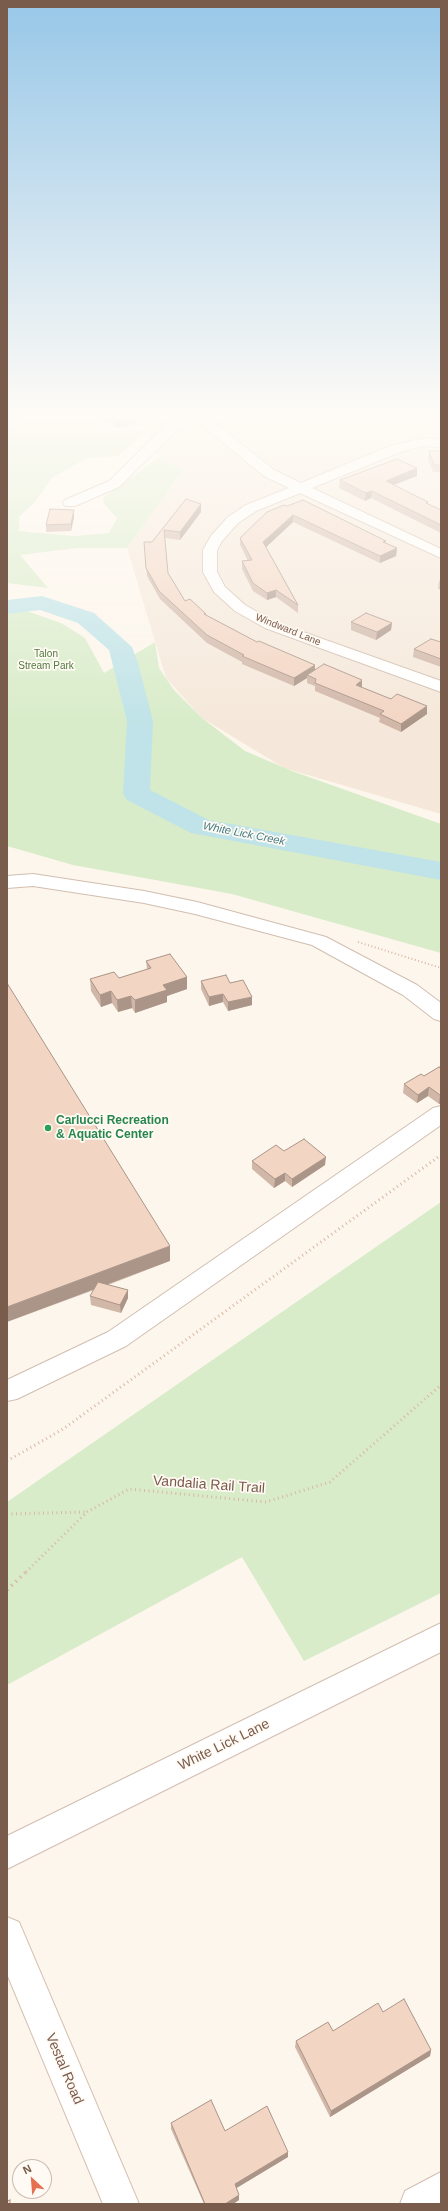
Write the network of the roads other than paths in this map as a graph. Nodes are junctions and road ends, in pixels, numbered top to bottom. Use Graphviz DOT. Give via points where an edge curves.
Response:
graph roads {
  1 [pos="233,521"];
  2 [pos="371,521"];
  3 [pos="441,554"];
  4 [pos="441,687"];
  5 [pos="7,882"];
  6 [pos="441,1014"];
  7 [pos="441,1114"];
  8 [pos="8,1392"];
  9 [pos="441,1637"];
  10 [pos="7,1853"];
  11 [pos="7,1934"];
  12 [pos="441,2190"];
  13 [pos="121,2204"];
  14 [pos="418,2204"];
  1 -- 4 [label="street, Windward Lane" via="223,529 210,550 210,572 219,589 240,608 270,625"];
  2 -- 3 [label="street"];
  5 -- 6 [label="street" via="33,880 197,908 319,941 410,990"];
  7 -- 8 [label="street" via="117,1339"];
  9 -- 10 [label="street, White Lick Lane"];
  11 -- 13 [label="street, Vestal Road"];
  12 -- 14 [label="street"];
}
